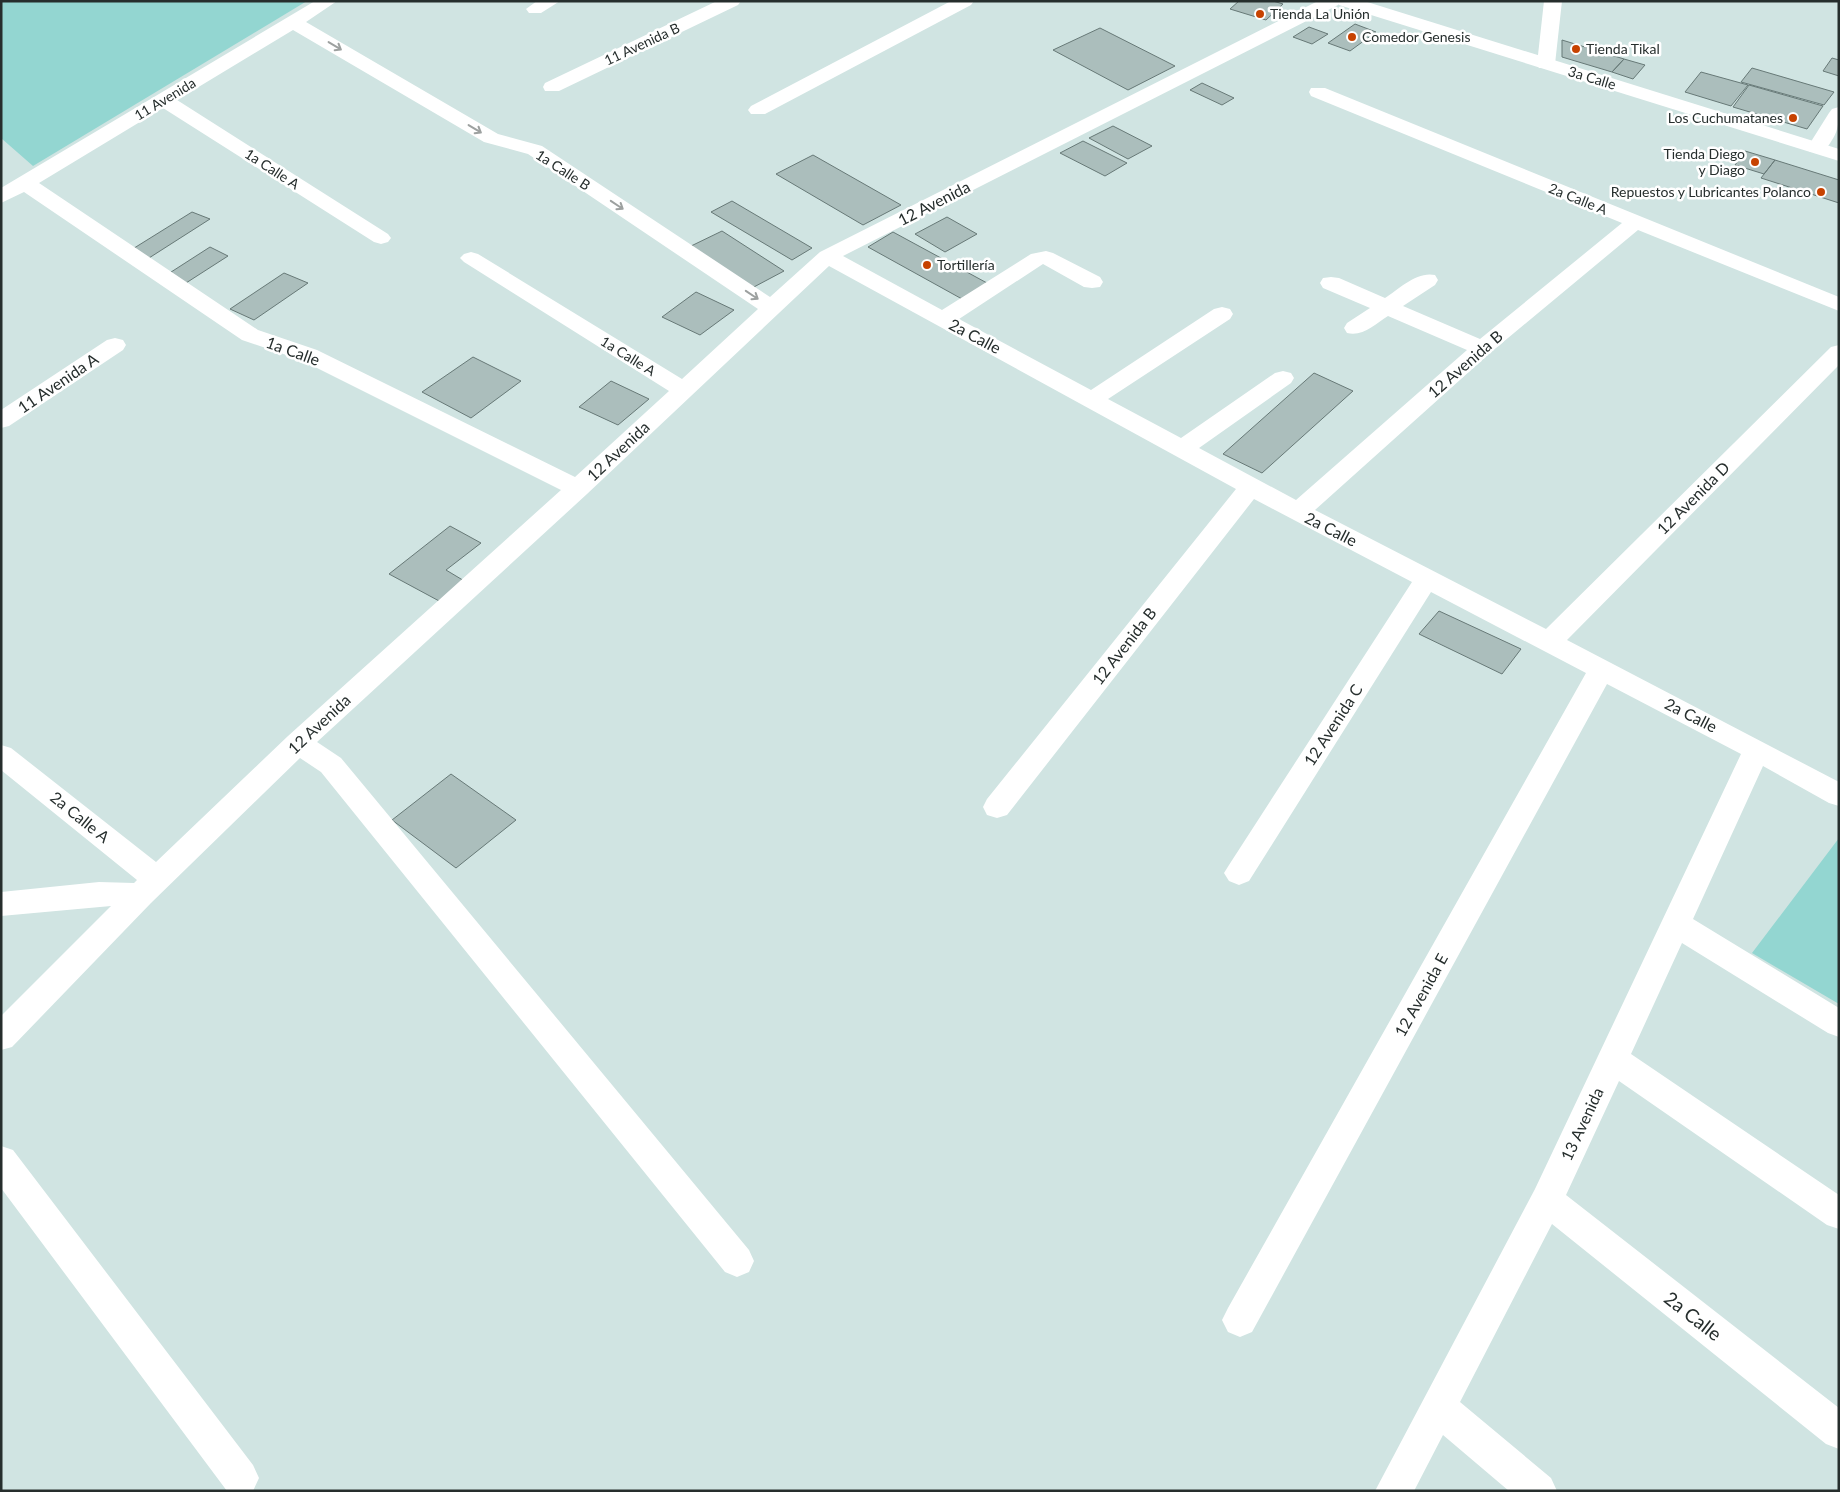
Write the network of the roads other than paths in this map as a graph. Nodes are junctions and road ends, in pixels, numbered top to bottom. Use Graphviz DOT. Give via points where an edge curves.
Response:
graph roads {
  1 [pos="328,1"];
  2 [pos="551,1"];
  3 [pos="732,1"];
  4 [pos="965,1"];
  5 [pos="1332,1"];
  6 [pos="1345,1"];
  7 [pos="1553,1"];
  8 [pos="535,9"];
  9 [pos="293,22"];
  10 [pos="1546,64"];
  11 [pos="552,87"];
  12 [pos="1318,92"];
  13 [pos="164,100"];
  14 [pos="758,110"];
  15 [pos="1838,118"];
  16 [pos="1817,148"];
  17 [pos="1839,155"];
  18 [pos="25,183"];
  19 [pos="1,197"];
  20 [pos="1636,222"];
  21 [pos="381,238"];
  22 [pos="827,256"];
  23 [pos="471,258"];
  24 [pos="1427,280"];
  25 [pos="1092,282"];
  26 [pos="1331,283"];
  27 [pos="1839,305"];
  28 [pos="1387,307"];
  29 [pos="771,308"];
  30 [pos="1222,314"];
  31 [pos="942,319"];
  32 [pos="1355,328"];
  33 [pos="115,345"];
  34 [pos="1482,348"];
  35 [pos="1839,352"];
  36 [pos="1283,378"];
  37 [pos="684,390"];
  38 [pos="1091,400"];
  39 [pos="1,421"];
  40 [pos="1182,449"];
  41 [pos="1251,486"];
  42 [pos="578,488"];
  43 [pos="1298,512"];
  44 [pos="1427,578"];
  45 [pos="1548,643"];
  46 [pos="1602,669"];
  47 [pos="298,743"];
  48 [pos="1757,750"];
  49 [pos="1,755"];
  50 [pos="1839,795"];
  51 [pos="997,807"];
  52 [pos="1238,873"];
  53 [pos="150,888"];
  54 [pos="1,904"];
  55 [pos="1675,924"];
  56 [pos="1839,1024"];
  57 [pos="1,1037"];
  58 [pos="1612,1059"];
  59 [pos="1,1161"];
  60 [pos="1547,1200"];
  61 [pos="1839,1214"];
  62 [pos="737,1262"];
  63 [pos="1240,1320"];
  64 [pos="1439,1408"];
  65 [pos="1839,1431"];
  66 [pos="240,1478"];
  67 [pos="1394,1491"];
  68 [pos="1538,1491"];
  1 -- 9 [label="street, 11 Avenida"];
  2 -- 8 [label="street"];
  3 -- 11 [label="street, 11 Avenida B"];
  4 -- 14 [label="street"];
  5 -- 22 [label="street, 12 Avenida"];
  6 -- 10 [label="street, 3a Calle"];
  7 -- 10 [label="street"];
  9 -- 13 [label="street, 11 Avenida"];
  9 -- 29 [label="street, 1a Calle B, one-way" via="491,138 535,150"];
  10 -- 16 [label="street, 3a Calle"];
  12 -- 20 [label="street, 2a Calle A"];
  13 -- 18 [label="street, 11 Avenida"];
  13 -- 21 [label="street, 1a Calle A"];
  15 -- 16 [label="street"];
  16 -- 17 [label="street, 3a Calle"];
  18 -- 19 [label="street, 11 Avenida"];
  18 -- 42 [label="street, 1a Calle" via="250,335 309,354"];
  20 -- 27 [label="street, 2a Calle A"];
  20 -- 34 [label="street, 12 Avenida B"];
  22 -- 29 [label="street, 12 Avenida"];
  22 -- 31 [label="street, 2a Calle"];
  23 -- 37 [label="street, 1a Calle A"];
  24 -- 28 [label="street"];
  25 -- 31 [label="street" via="1046,257 1038,258"];
  26 -- 28 [label="street"];
  28 -- 32 [label="street"];
  28 -- 34 [label="street"];
  29 -- 37 [label="street, 12 Avenida"];
  30 -- 38 [label="street"];
  31 -- 38 [label="street, 2a Calle"];
  33 -- 39 [label="street, 11 Avenida A"];
  34 -- 43 [label="street, 12 Avenida B"];
  35 -- 45 [label="street, 12 Avenida D"];
  36 -- 40 [label="street"];
  37 -- 42 [label="street, 12 Avenida"];
  38 -- 40 [label="street, 2a Calle"];
  40 -- 41 [label="street, 2a Calle"];
  41 -- 43 [label="street, 2a Calle"];
  41 -- 51 [label="street, 12 Avenida B"];
  42 -- 47 [label="street, 12 Avenida"];
  43 -- 44 [label="street, 2a Calle"];
  44 -- 45 [label="street, 2a Calle"];
  44 -- 52 [label="street, 12 Avenida C"];
  45 -- 46 [label="street, 2a Calle"];
  46 -- 48 [label="street, 2a Calle"];
  46 -- 63 [label="street, 12 Avenida E"];
  47 -- 53 [label="street, 12 Avenida"];
  47 -- 62 [label="street" via="331,765"];
  48 -- 50 [label="street, 2a Calle"];
  48 -- 55 [label="street, 13 Avenida"];
  49 -- 53 [label="street, 2a Calle A"];
  53 -- 54 [label="street"];
  53 -- 57 [label="street, 12 Avenida"];
  55 -- 56 [label="street"];
  55 -- 58 [label="street, 13 Avenida"];
  58 -- 60 [label="street, 13 Avenida"];
  58 -- 61 [label="street"];
  59 -- 66 [label="street"];
  60 -- 64 [label="street, 13 Avenida"];
  60 -- 65 [label="street, 2a Calle"];
  64 -- 67 [label="street, 13 Avenida"];
  64 -- 68 [label="street"];
}
